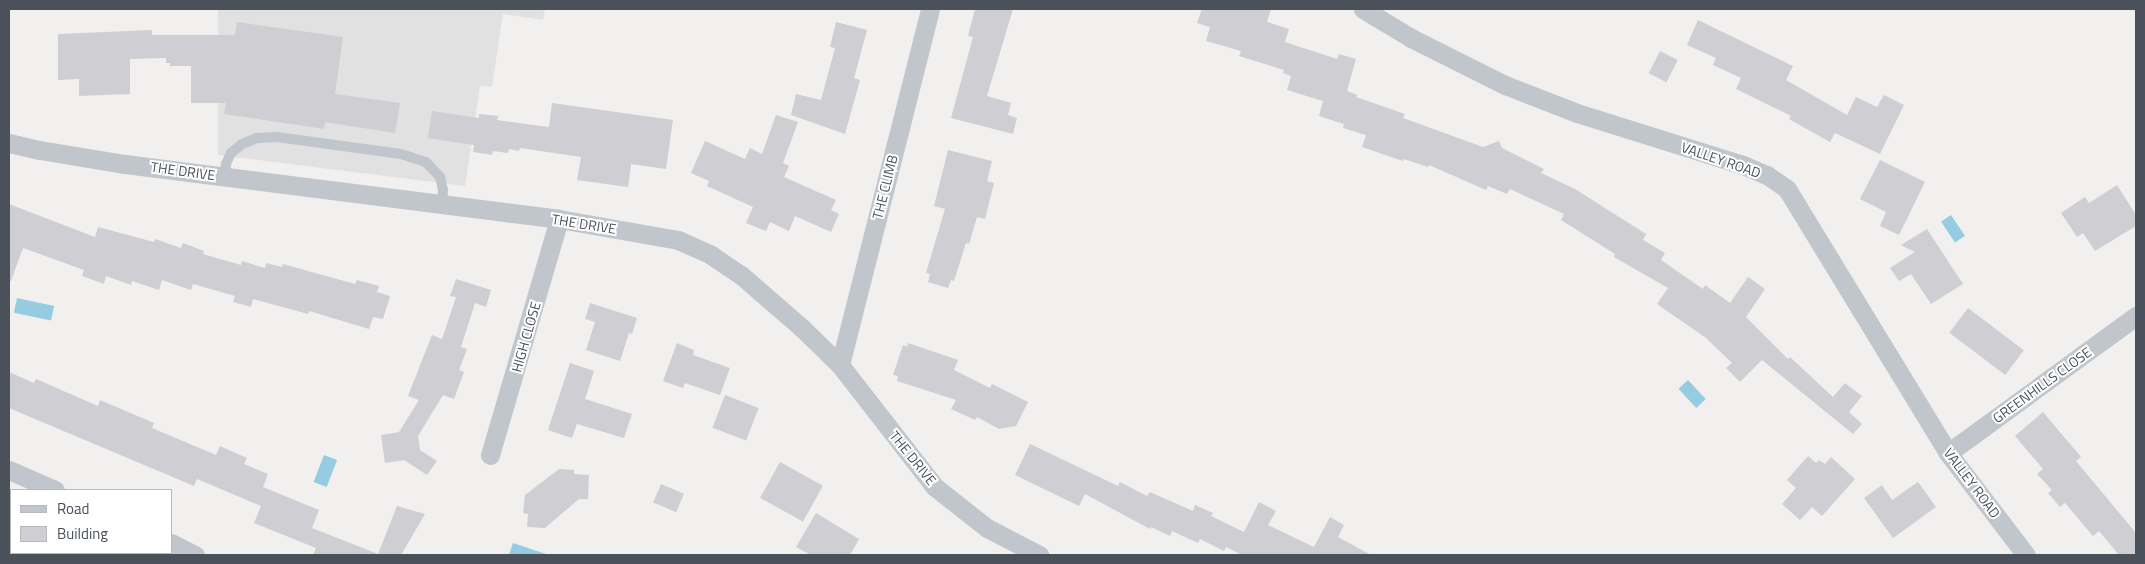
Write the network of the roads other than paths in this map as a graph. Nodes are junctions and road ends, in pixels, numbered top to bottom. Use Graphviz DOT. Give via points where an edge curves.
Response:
graph roads {
  1 [pos="930,9"];
  2 [pos="1363,9"];
  3 [pos="9,143"];
  4 [pos="225,177"];
  5 [pos="442,205"];
  6 [pos="559,219"];
  7 [pos="2136,316"];
  8 [pos="840,365"];
  9 [pos="1948,453"];
  10 [pos="490,455"];
  11 [pos="9,470"];
  12 [pos="53,489"];
  13 [pos="172,544"];
  14 [pos="195,555"];
  15 [pos="1039,555"];
  16 [pos="2026,555"];
  1 -- 8 [label="street, THE CLIMB"];
  2 -- 9 [label="street, VALLEY ROAD" via="1411,38 1505,85 1577,113 1767,174 1787,190"];
  3 -- 4 [label="street, THE DRIVE" via="49,152"];
  4 -- 5 [label="street, THE DRIVE"];
  4 -- 5 [label="lane" via="231,153 242,144 257,138 277,137 401,154 426,162 440,177"];
  5 -- 6 [label="street, THE DRIVE"];
  6 -- 8 [label="street, THE DRIVE" via="678,240 711,255 742,275"];
  6 -- 10 [label="street, HIGH CLOSE"];
  7 -- 9 [label="street, GREENHILLS CLOSE"];
  8 -- 15 [label="street, THE DRIVE" via="936,487 987,528"];
  9 -- 16 [label="street, VALLEY ROAD"];
  11 -- 12 [label="street"];
  13 -- 14 [label="street"];
}
